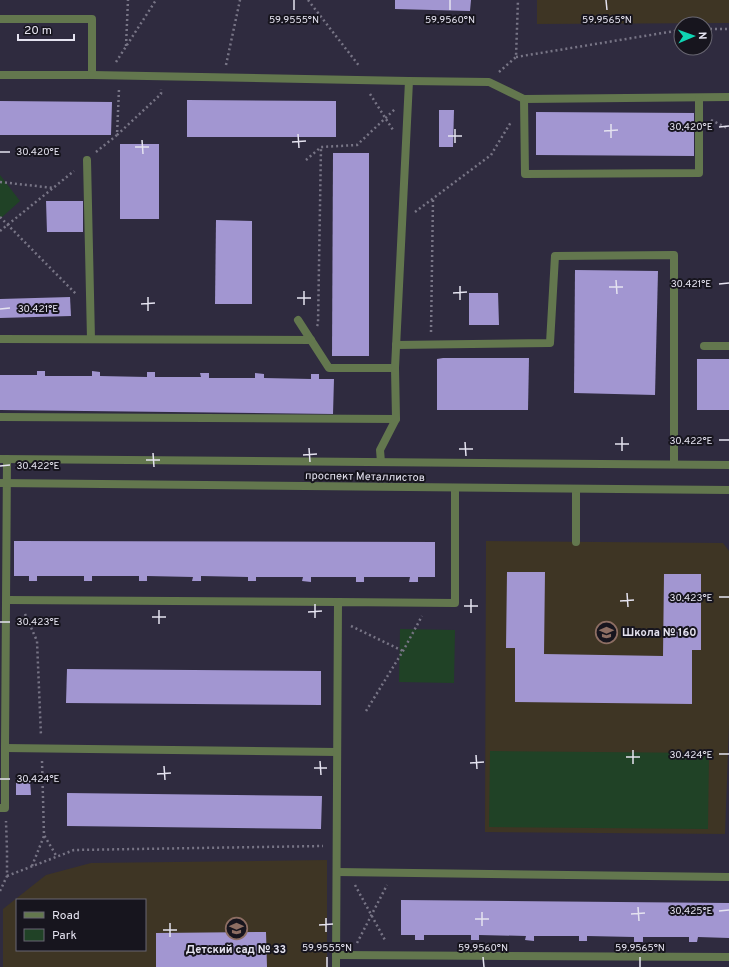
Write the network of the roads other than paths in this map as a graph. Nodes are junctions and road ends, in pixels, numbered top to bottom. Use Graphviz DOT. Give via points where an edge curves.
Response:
graph roads {
  1 [pos="0,19"];
  2 [pos="0,75"];
  3 [pos="92,75"];
  4 [pos="409,81"];
  5 [pos="729,97"];
  6 [pos="699,98"];
  7 [pos="524,99"];
  8 [pos="87,160"];
  9 [pos="298,320"];
  10 [pos="0,339"];
  11 [pos="91,339"];
  12 [pos="311,340"];
  13 [pos="396,345"];
  14 [pos="704,346"];
  15 [pos="729,346"];
  16 [pos="395,368"];
  17 [pos="0,417"];
  18 [pos="396,419"];
  19 [pos="4,459"];
  20 [pos="380,462"];
  21 [pos="674,464"];
  22 [pos="729,465"];
  23 [pos="4,483"];
  24 [pos="455,488"];
  25 [pos="576,489"];
  26 [pos="729,490"];
  27 [pos="576,542"];
  28 [pos="7,600"];
  29 [pos="338,602"];
  30 [pos="5,748"];
  31 [pos="338,752"];
  32 [pos="3,808"];
  33 [pos="337,872"];
  34 [pos="729,877"];
  35 [pos="336,955"];
  36 [pos="729,957"];
  37 [pos="336,967"];
  1 -- 3 [label="street" via="92,19"];
  2 -- 3 [label="street"];
  3 -- 4 [label="street"];
  4 -- 7 [label="street" via="490,82"];
  4 -- 13 [label="street"];
  5 -- 6 [label="street"];
  6 -- 7 [label="street"];
  6 -- 7 [label="street" via="699,173 525,174"];
  8 -- 11 [label="street"];
  9 -- 12 [label="street"];
  10 -- 11 [label="street"];
  11 -- 12 [label="street"];
  12 -- 16 [label="street" via="329,368"];
  13 -- 16 [label="street"];
  13 -- 21 [label="street" via="550,343 555,256 674,255"];
  14 -- 15 [label="street"];
  16 -- 18 [label="street"];
  17 -- 18 [label="street"];
  18 -- 20 [label="street" via="380,450"];
  19 -- 20 [label="street, проспект Металлистов"];
  19 -- 23 [label="street"];
  20 -- 21 [label="street, проспект Металлистов"];
  21 -- 22 [label="street, проспект Металлистов"];
  23 -- 24 [label="street, проспект Металлистов"];
  23 -- 28 [label="street"];
  24 -- 25 [label="street, проспект Металлистов"];
  24 -- 29 [label="street" via="455,603"];
  25 -- 26 [label="street, проспект Металлистов"];
  25 -- 27 [label="street"];
  28 -- 29 [label="street"];
  28 -- 30 [label="street"];
  29 -- 31 [label="street"];
  30 -- 31 [label="street"];
  30 -- 32 [label="street"];
  31 -- 33 [label="street"];
  33 -- 34 [label="street"];
  33 -- 35 [label="street"];
  35 -- 36 [label="street"];
  35 -- 37 [label="street"];
}
